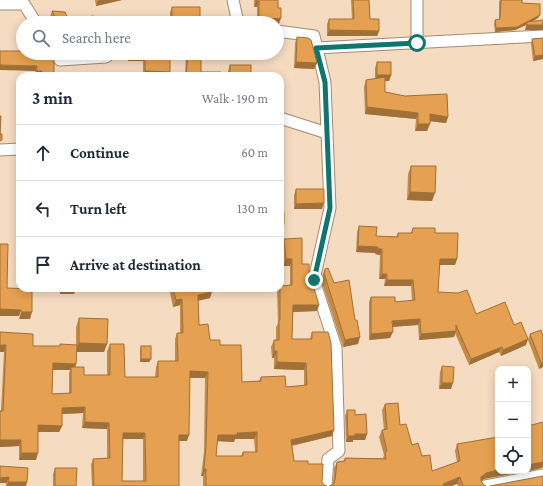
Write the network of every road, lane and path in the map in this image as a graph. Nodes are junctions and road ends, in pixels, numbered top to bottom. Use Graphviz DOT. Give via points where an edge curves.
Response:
graph roads {
  1 [pos="233,0"];
  2 [pos="417,0"];
  3 [pos="0,4"];
  4 [pos="32,16"];
  5 [pos="236,16"];
  6 [pos="284,32"];
  7 [pos="543,36"];
  8 [pos="417,43"];
  9 [pos="316,48"];
  10 [pos="284,119"];
  11 [pos="327,133"];
  12 [pos="0,150"];
  13 [pos="16,150"];
  14 [pos="543,475"];
  15 [pos="326,486"];
  16 [pos="485,486"];
  1 -- 5 [label="street"];
  2 -- 8 [label="street"];
  3 -- 4 [label="street" via="24,4"];
  6 -- 9 [label="street" via="314,36"];
  7 -- 8 [label="street"];
  8 -- 9 [label="street"];
  9 -- 11 [label="street" via="325,82"];
  10 -- 11 [label="street"];
  11 -- 15 [label="street" via="330,208 314,280 336,348 339,451 328,459"];
  12 -- 13 [label="street"];
  14 -- 16 [label="street"];
}
